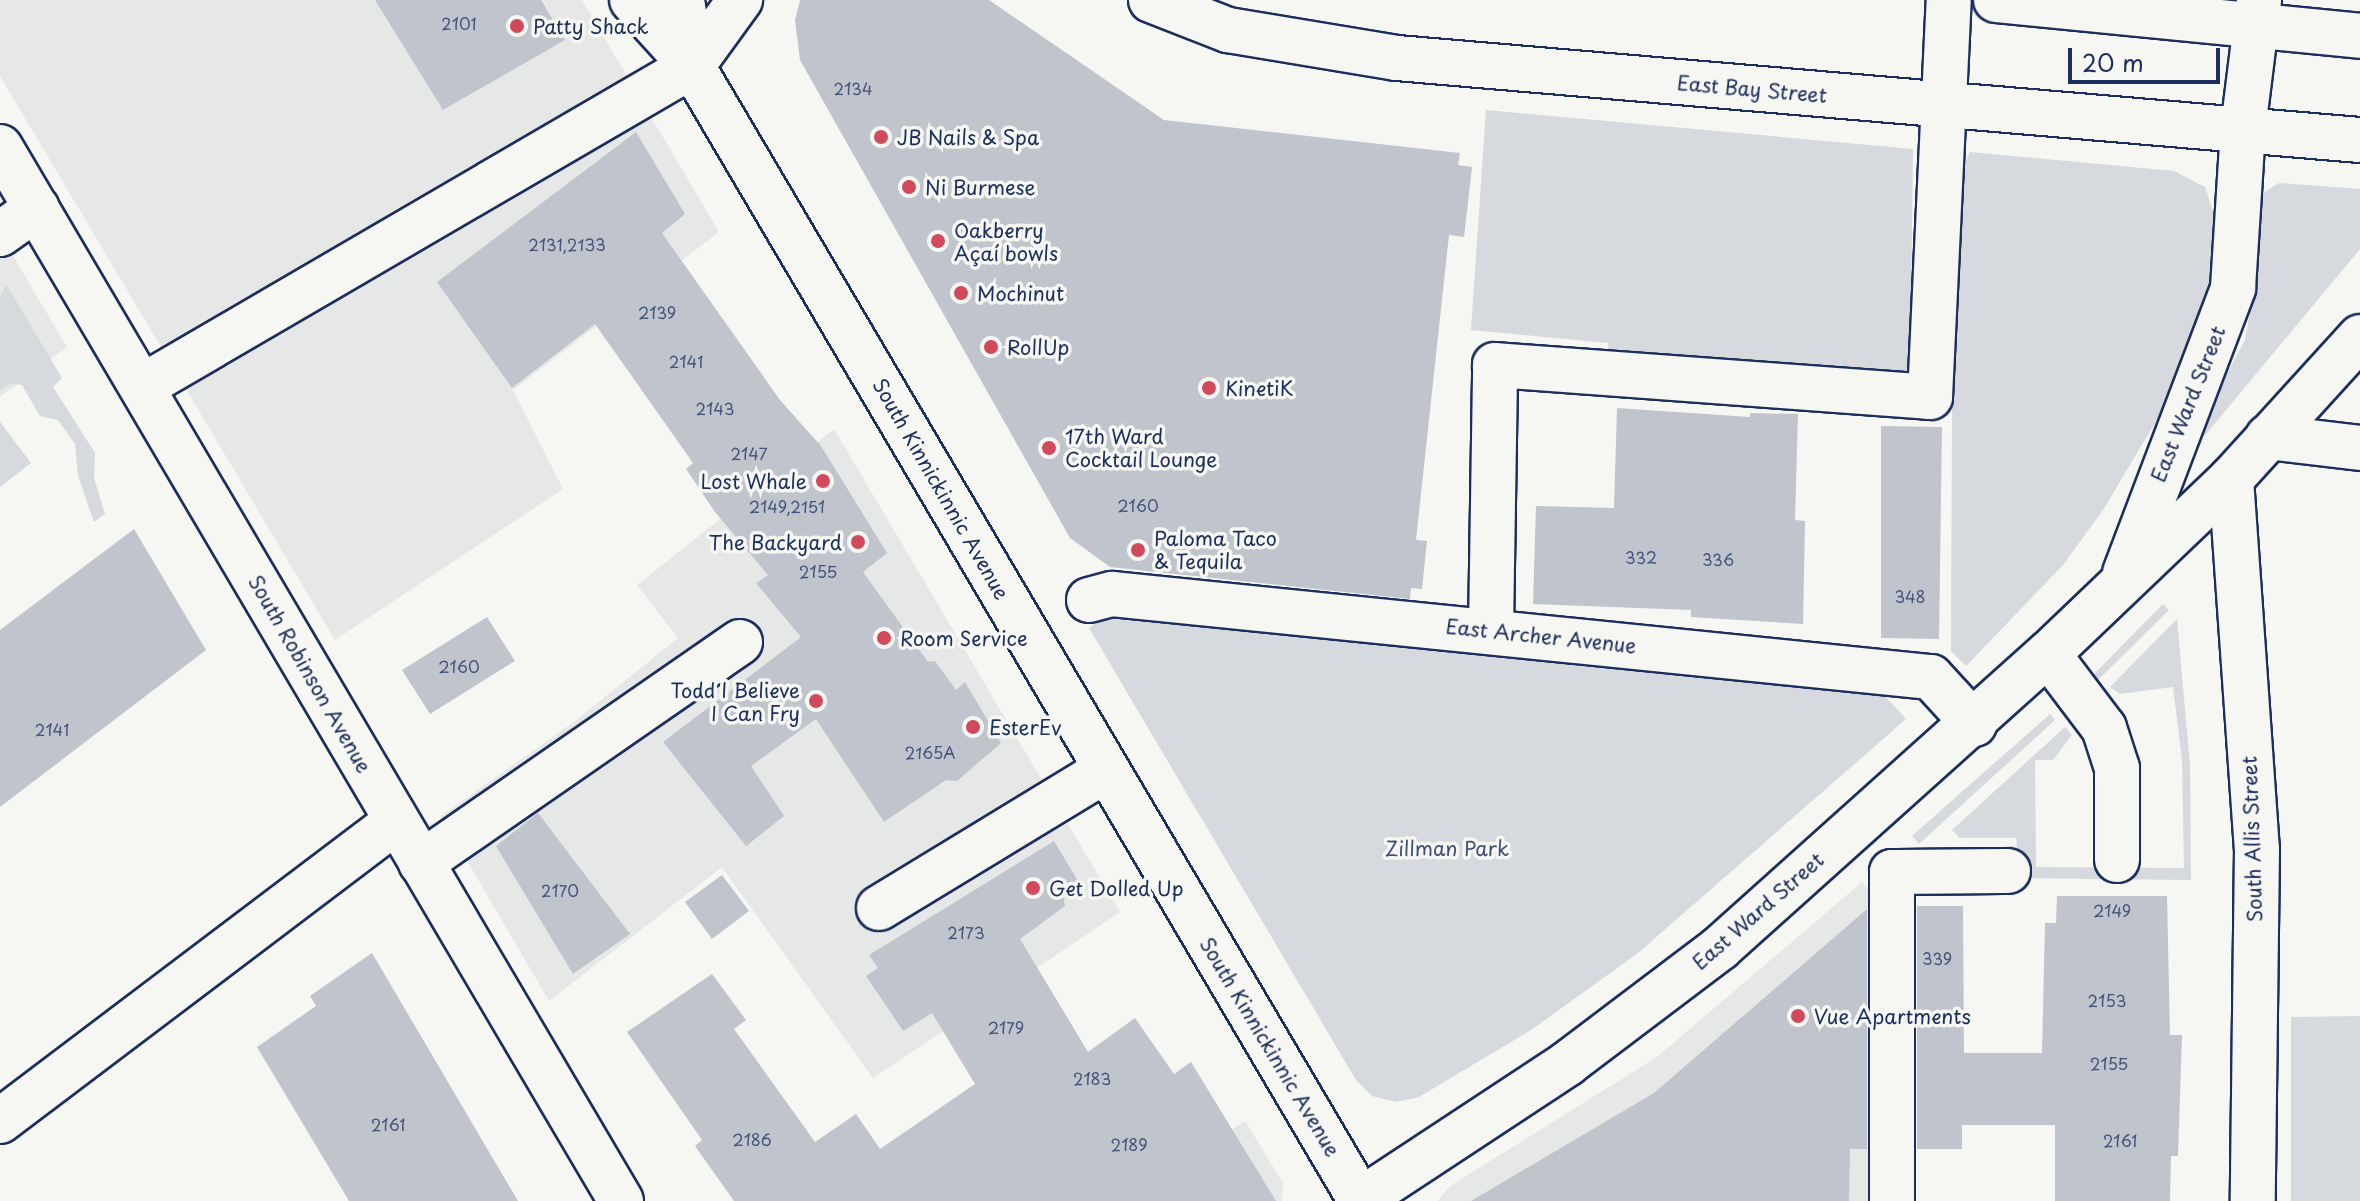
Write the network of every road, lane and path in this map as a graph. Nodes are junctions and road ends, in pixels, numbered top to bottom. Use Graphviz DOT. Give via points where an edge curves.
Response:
graph roads {
  1 [pos="632,0"];
  2 [pos="682,0"];
  3 [pos="740,0"];
  4 [pos="1151,0"];
  5 [pos="1949,0"];
  6 [pos="1996,0"];
  7 [pos="2259,12"];
  8 [pos="1214,15"];
  9 [pos="2360,36"];
  10 [pos="692,66"];
  11 [pos="1944,105"];
  12 [pos="2243,129"];
  13 [pos="2360,140"];
  14 [pos="0,147"];
  15 [pos="37,208"];
  16 [pos="0,234"];
  17 [pos="2360,337"];
  18 [pos="143,386"];
  19 [pos="2268,437"];
  20 [pos="2360,448"];
  21 [pos="2231,479"];
  22 [pos="2123,579"];
  23 [pos="1089,600"];
  24 [pos="1491,630"];
  25 [pos="740,642"];
  26 [pos="2048,654"];
  27 [pos="1974,724"];
  28 [pos="1106,770"];
  29 [pos="396,822"];
  30 [pos="1855,825"];
  31 [pos="2117,860"];
  32 [pos="421,863"];
  33 [pos="2008,871"];
  34 [pos="1892,872"];
  35 [pos="879,908"];
  36 [pos="0,1121"];
  37 [pos="621,1201"];
  38 [pos="1360,1201"];
  39 [pos="1892,1201"];
  40 [pos="2253,1201"];
  1 -- 10 [label="street, South Kinnickinnic Avenue"];
  2 -- 10 [label="street, South Kinnickinnic Avenue"];
  3 -- 10 [label="street"];
  4 -- 8 [label="street, East Bay Street"];
  5 -- 11 [label="street"];
  6 -- 7 [label="street"];
  7 -- 9 [label="street"];
  7 -- 12 [label="street"];
  8 -- 11 [label="street, East Bay Street" via="1332,51"];
  10 -- 18 [label="street"];
  10 -- 28 [label="street, South Kinnickinnic Avenue"];
  11 -- 12 [label="street, East Bay Street"];
  11 -- 24 [label="street" via="1930,397 1495,365"];
  12 -- 13 [label="street, East Bay Street"];
  12 -- 22 [label="street, East Ward Street" via="2233,288 2196,394 2158,475"];
  14 -- 15 [label="street, South Robinson Avenue"];
  15 -- 16 [label="street"];
  15 -- 18 [label="street, South Robinson Avenue"];
  17 -- 19 [label="street, East Ward Street"];
  18 -- 29 [label="street, South Robinson Avenue"];
  19 -- 20 [label="street"];
  19 -- 21 [label="street, East Ward Street"];
  21 -- 22 [label="street, East Ward Street"];
  21 -- 40 [label="street, South Allis Street" via="2257,849"];
  22 -- 26 [label="street, East Ward Street"];
  23 -- 24 [label="street, East Archer Avenue" via="1112,594"];
  24 -- 27 [label="street, East Archer Avenue" via="1931,677"];
  25 -- 32 [label="street"];
  26 -- 27 [label="street, East Ward Street"];
  26 -- 31 [label="street" via="2104,728 2117,768"];
  27 -- 30 [label="street, East Ward Street"];
  28 -- 35 [label="street"];
  28 -- 38 [label="street, South Kinnickinnic Avenue"];
  29 -- 32 [label="street, South Robinson Avenue"];
  29 -- 36 [label="street"];
  30 -- 34 [label="street"];
  30 -- 38 [label="street, East Ward Street" via="1720,948 1568,1063"];
  32 -- 37 [label="street, South Robinson Avenue"];
  33 -- 34 [label="street"];
  34 -- 39 [label="street"];
}
